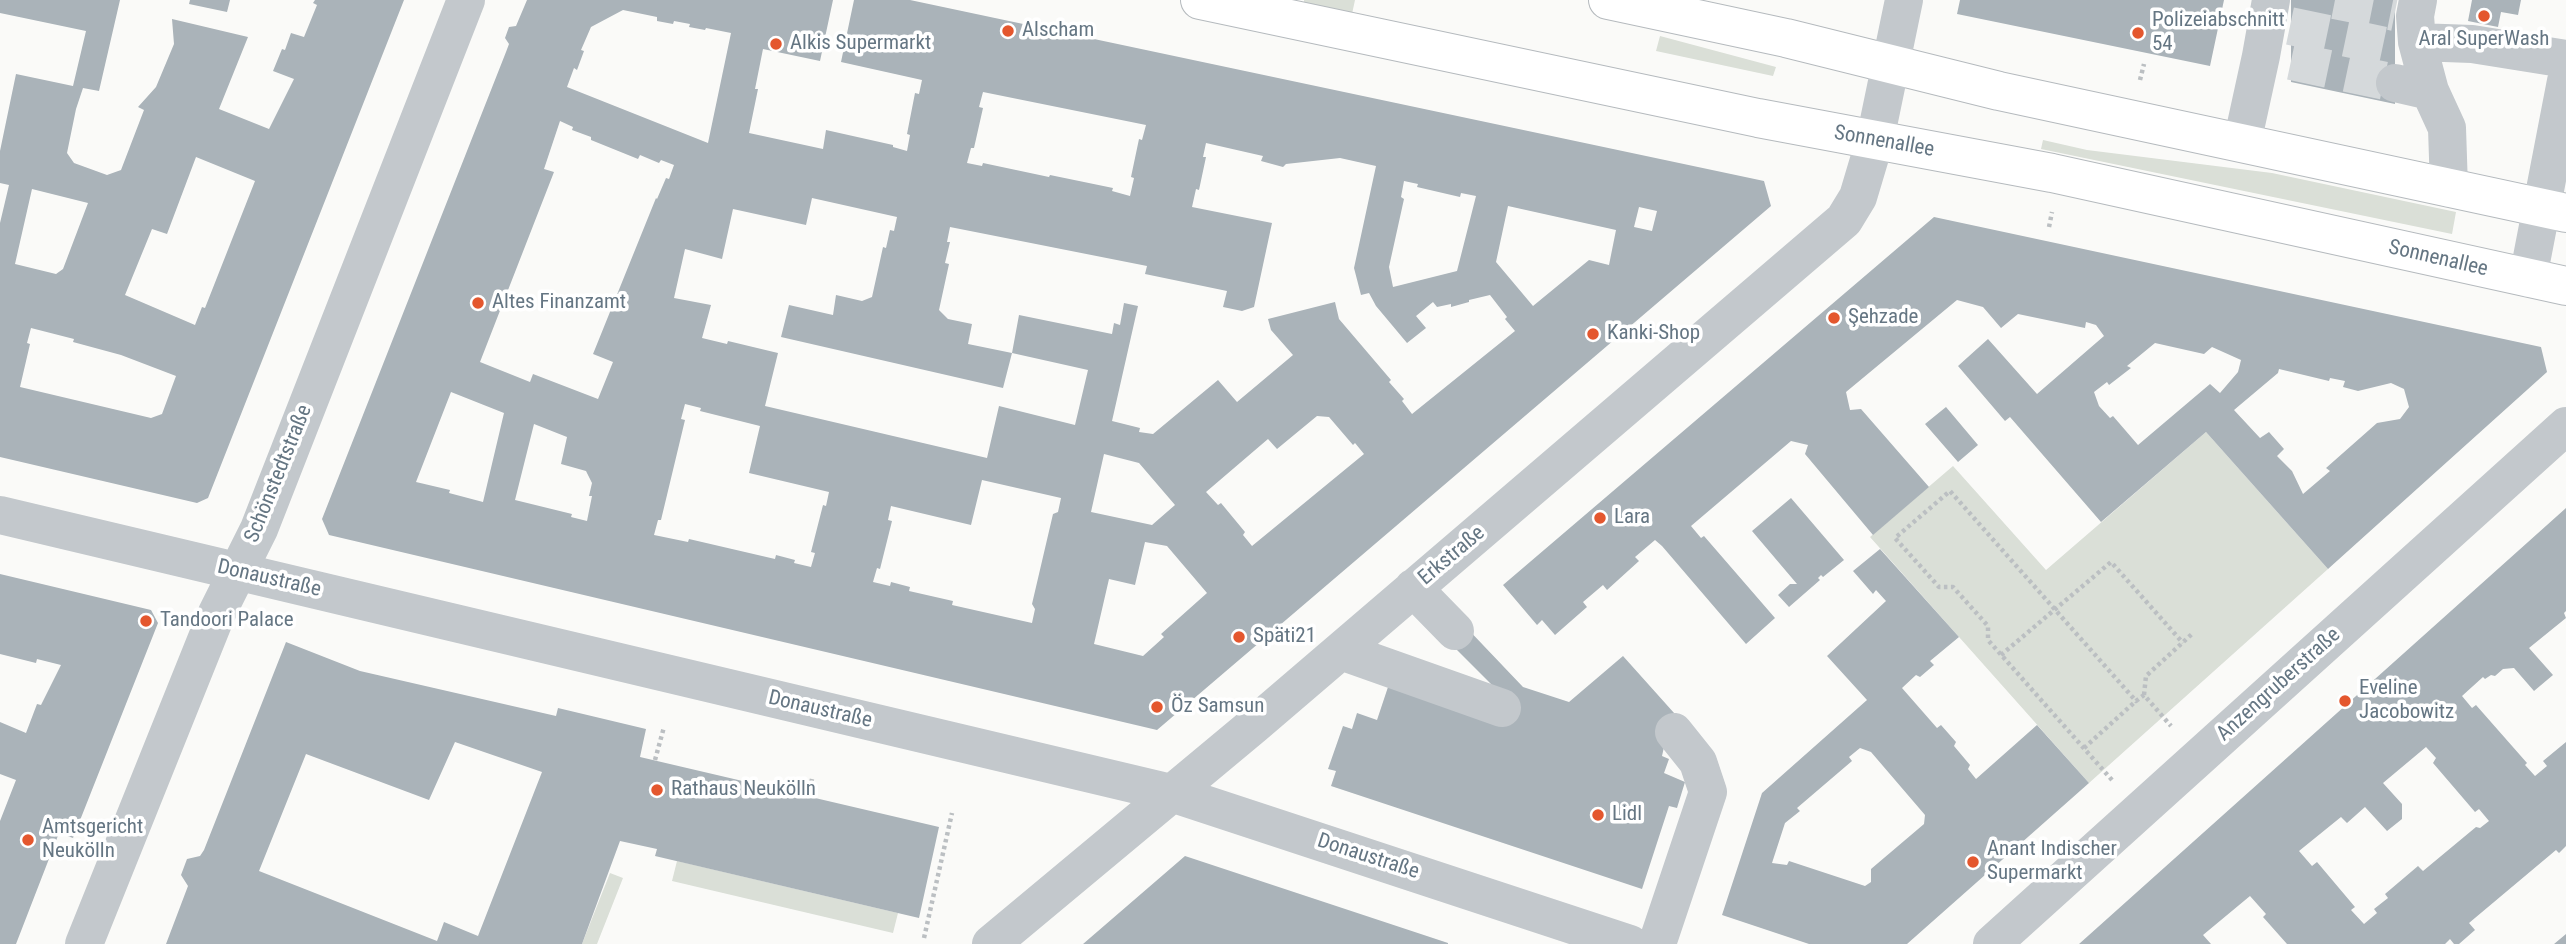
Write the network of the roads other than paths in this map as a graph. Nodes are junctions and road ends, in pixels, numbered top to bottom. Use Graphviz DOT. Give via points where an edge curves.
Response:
graph roads {
  1 [pos="466,0"];
  2 [pos="1200,0"];
  3 [pos="1608,0"];
  4 [pos="1904,0"];
  5 [pos="2276,33"];
  6 [pos="2410,43"];
  7 [pos="2566,60"];
  8 [pos="1890,64"];
  9 [pos="2566,81"];
  10 [pos="1875,140"];
  11 [pos="2242,144"];
  12 [pos="2449,188"];
  13 [pos="2554,210"];
  14 [pos="2528,278"];
  15 [pos="2566,286"];
  16 [pos="2566,426"];
  17 [pos="0,515"];
  18 [pos="237,572"];
  19 [pos="1413,588"];
  20 [pos="1455,631"];
  21 [pos="1340,651"];
  22 [pos="1502,708"];
  23 [pos="1674,732"];
  24 [pos="1171,793"];
  25 [pos="84,944"];
  26 [pos="991,944"];
  27 [pos="1630,944"];
  28 [pos="1657,944"];
  29 [pos="1992,944"];
  1 -- 18 [label="street, Schönstedtstraße" via="259,528"];
  2 -- 10 [label="main road, Sonnenallee"];
  3 -- 8 [label="main road"];
  4 -- 8 [label="street, Erkstraße"];
  5 -- 11 [label="street"];
  6 -- 7 [label="street" via="2472,44"];
  6 -- 12 [label="street" via="2447,128"];
  8 -- 10 [label="street, Erkstraße"];
  8 -- 11 [label="main road"];
  9 -- 13 [label="street"];
  10 -- 14 [label="main road, Sonnenallee" via="2194,202"];
  10 -- 19 [label="street, Erkstraße" via="1858,197 1844,220"];
  11 -- 12 [label="main road"];
  12 -- 13 [label="main road"];
  13 -- 14 [label="street"];
  14 -- 15 [label="main road, Sonnenallee"];
  16 -- 29 [label="street, Anzengruberstraße"];
  17 -- 18 [label="street, Donaustraße"];
  18 -- 24 [label="street, Donaustraße"];
  18 -- 25 [label="street, Schönstedtstraße"];
  19 -- 20 [label="street"];
  19 -- 21 [label="street, Erkstraße"];
  21 -- 22 [label="street"];
  21 -- 24 [label="street, Erkstraße"];
  23 -- 28 [label="street" via="1698,762 1708,792"];
  24 -- 26 [label="street, Erkstraße"];
  24 -- 27 [label="street, Donaustraße"];
}
